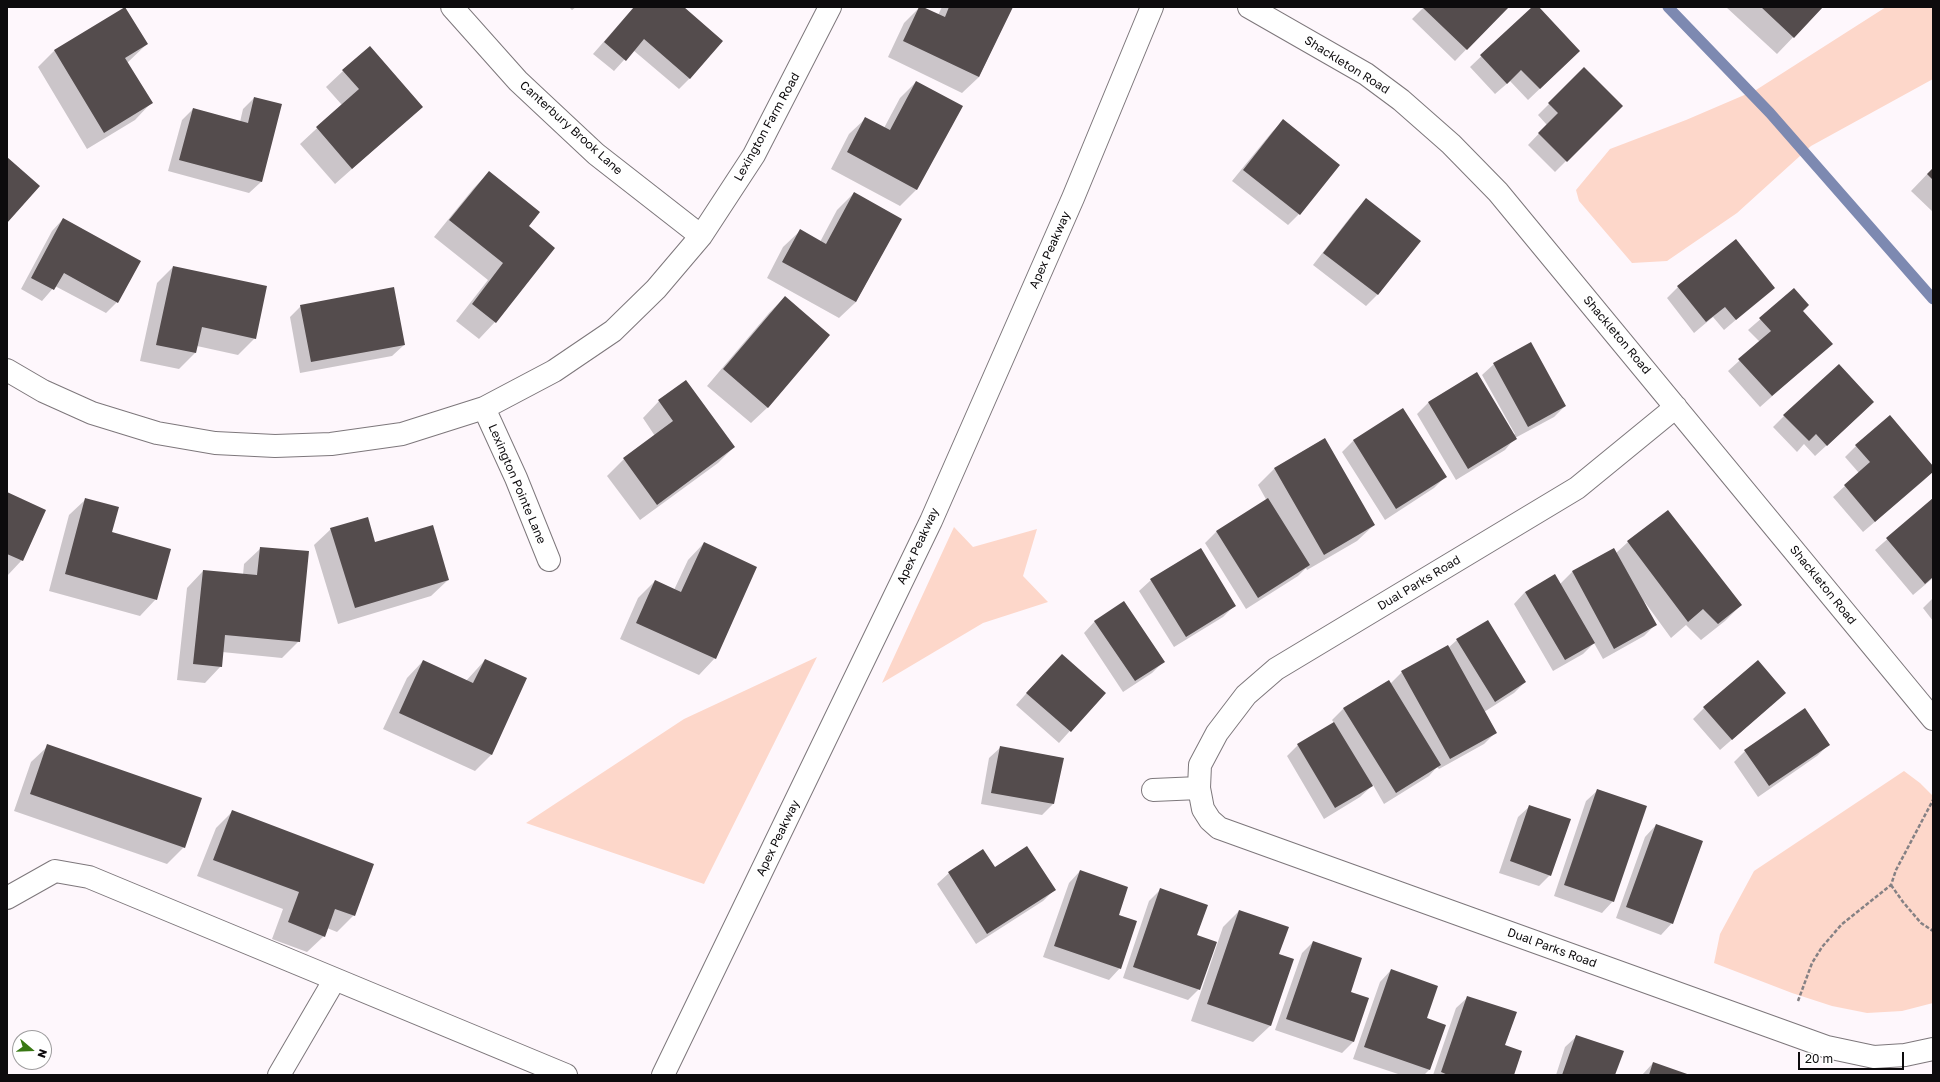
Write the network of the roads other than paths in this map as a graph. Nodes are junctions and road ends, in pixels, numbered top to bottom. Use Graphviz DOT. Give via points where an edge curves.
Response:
graph roads {
  1 [pos="452,7"];
  2 [pos="830,7"];
  3 [pos="1152,7"];
  4 [pos="1249,7"];
  5 [pos="701,236"];
  6 [pos="7,370"];
  7 [pos="1676,407"];
  8 [pos="484,408"];
  9 [pos="549,560"];
  10 [pos="1933,720"];
  11 [pos="1199,788"];
  12 [pos="1153,790"];
  13 [pos="7,898"];
  14 [pos="335,979"];
  15 [pos="1933,1049"];
  16 [pos="279,1075"];
  17 [pos="566,1075"];
  18 [pos="663,1075"];
  1 -- 5 [label="street, Canterbury Brook Lane" via="518,81 596,154"];
  2 -- 5 [label="street, Lexington Farm Road" via="754,155"];
  3 -- 18 [label="street, Apex Peakway" via="1070,206 931,521"];
  4 -- 7 [label="street, Shackleton Road" via="1366,74 1401,100 1451,144 1498,192"];
  5 -- 8 [label="street, Lexington Farm Road" via="656,289 613,331 554,371"];
  6 -- 8 [label="street, Lexington Farm Road" via="43,391 92,413 157,433 215,443 275,446 331,444 402,434"];
  7 -- 10 [label="street, Shackleton Road"];
  7 -- 11 [label="street, Dual Parks Road" via="1576,488 1276,669 1246,695 1217,733 1200,765"];
  8 -- 9 [label="street, Lexington Pointe Lane"];
  11 -- 12 [label="street"];
  11 -- 15 [label="street, Dual Parks Road" via="1203,809 1219,828 1827,1047 1874,1057 1905,1055"];
  13 -- 14 [label="street" via="55,871 89,877"];
  14 -- 16 [label="street"];
  14 -- 17 [label="street"];
}
